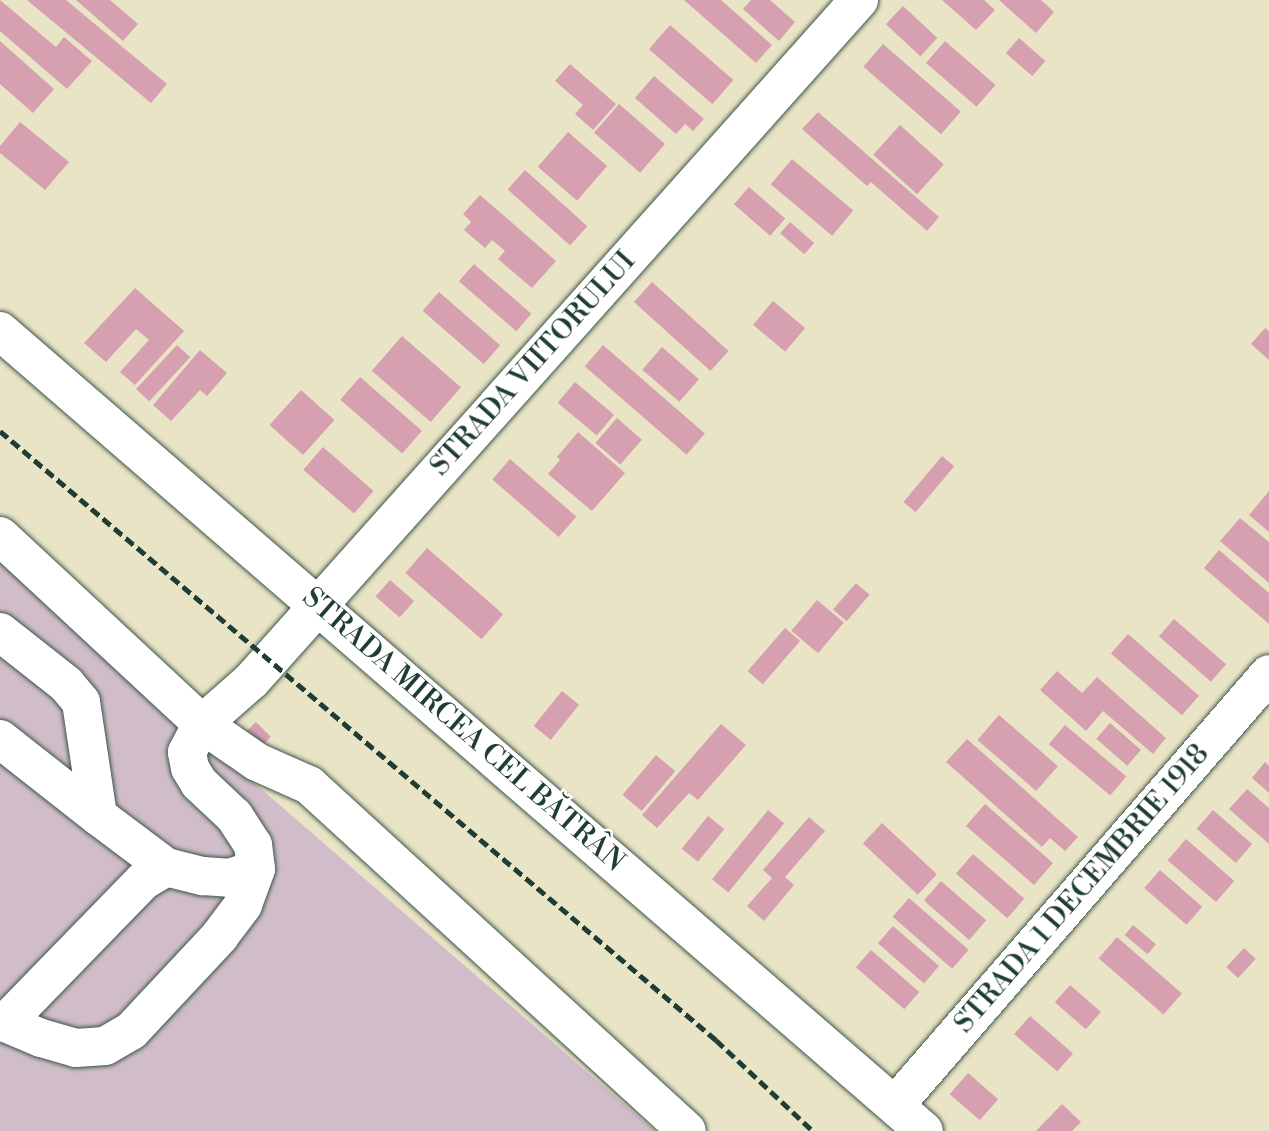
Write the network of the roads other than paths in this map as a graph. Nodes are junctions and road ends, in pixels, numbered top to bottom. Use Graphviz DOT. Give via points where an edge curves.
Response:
graph roads {
  1 [pos="859,0"];
  2 [pos="0,331"];
  3 [pos="0,536"];
  4 [pos="318,603"];
  5 [pos="0,632"];
  6 [pos="1269,674"];
  7 [pos="202,724"];
  8 [pos="0,739"];
  9 [pos="98,816"];
  10 [pos="166,867"];
  11 [pos="256,869"];
  12 [pos="2,1023"];
  13 [pos="896,1104"];
  14 [pos="687,1131"];
  15 [pos="924,1131"];
  1 -- 4 [label="street, STRADA VIITORULUI"];
  2 -- 4 [label="street, STRADA MIRCEA CEL BĂTRÂN"];
  3 -- 7 [label="street"];
  4 -- 7 [label="street, STRADA VIITORULUI" via="251,681"];
  4 -- 13 [label="street, STRADA MIRCEA CEL BĂTRÂN"];
  5 -- 9 [label="street" via="66,684 80,702"];
  6 -- 13 [label="street, STRADA 1 DECEMBRIE 1918"];
  7 -- 11 [label="street" via="187,752 190,768 234,816 253,845"];
  7 -- 14 [label="street" via="257,762 309,785"];
  8 -- 9 [label="street"];
  9 -- 10 [label="street"];
  10 -- 11 [label="street" via="229,878"];
  10 -- 12 [label="street" via="143,881"];
  11 -- 12 [label="street" via="243,905 220,936 131,1031 105,1046 76,1048"];
  13 -- 15 [label="street, STRADA MIRCEA CEL BĂTRÂN"];
}
